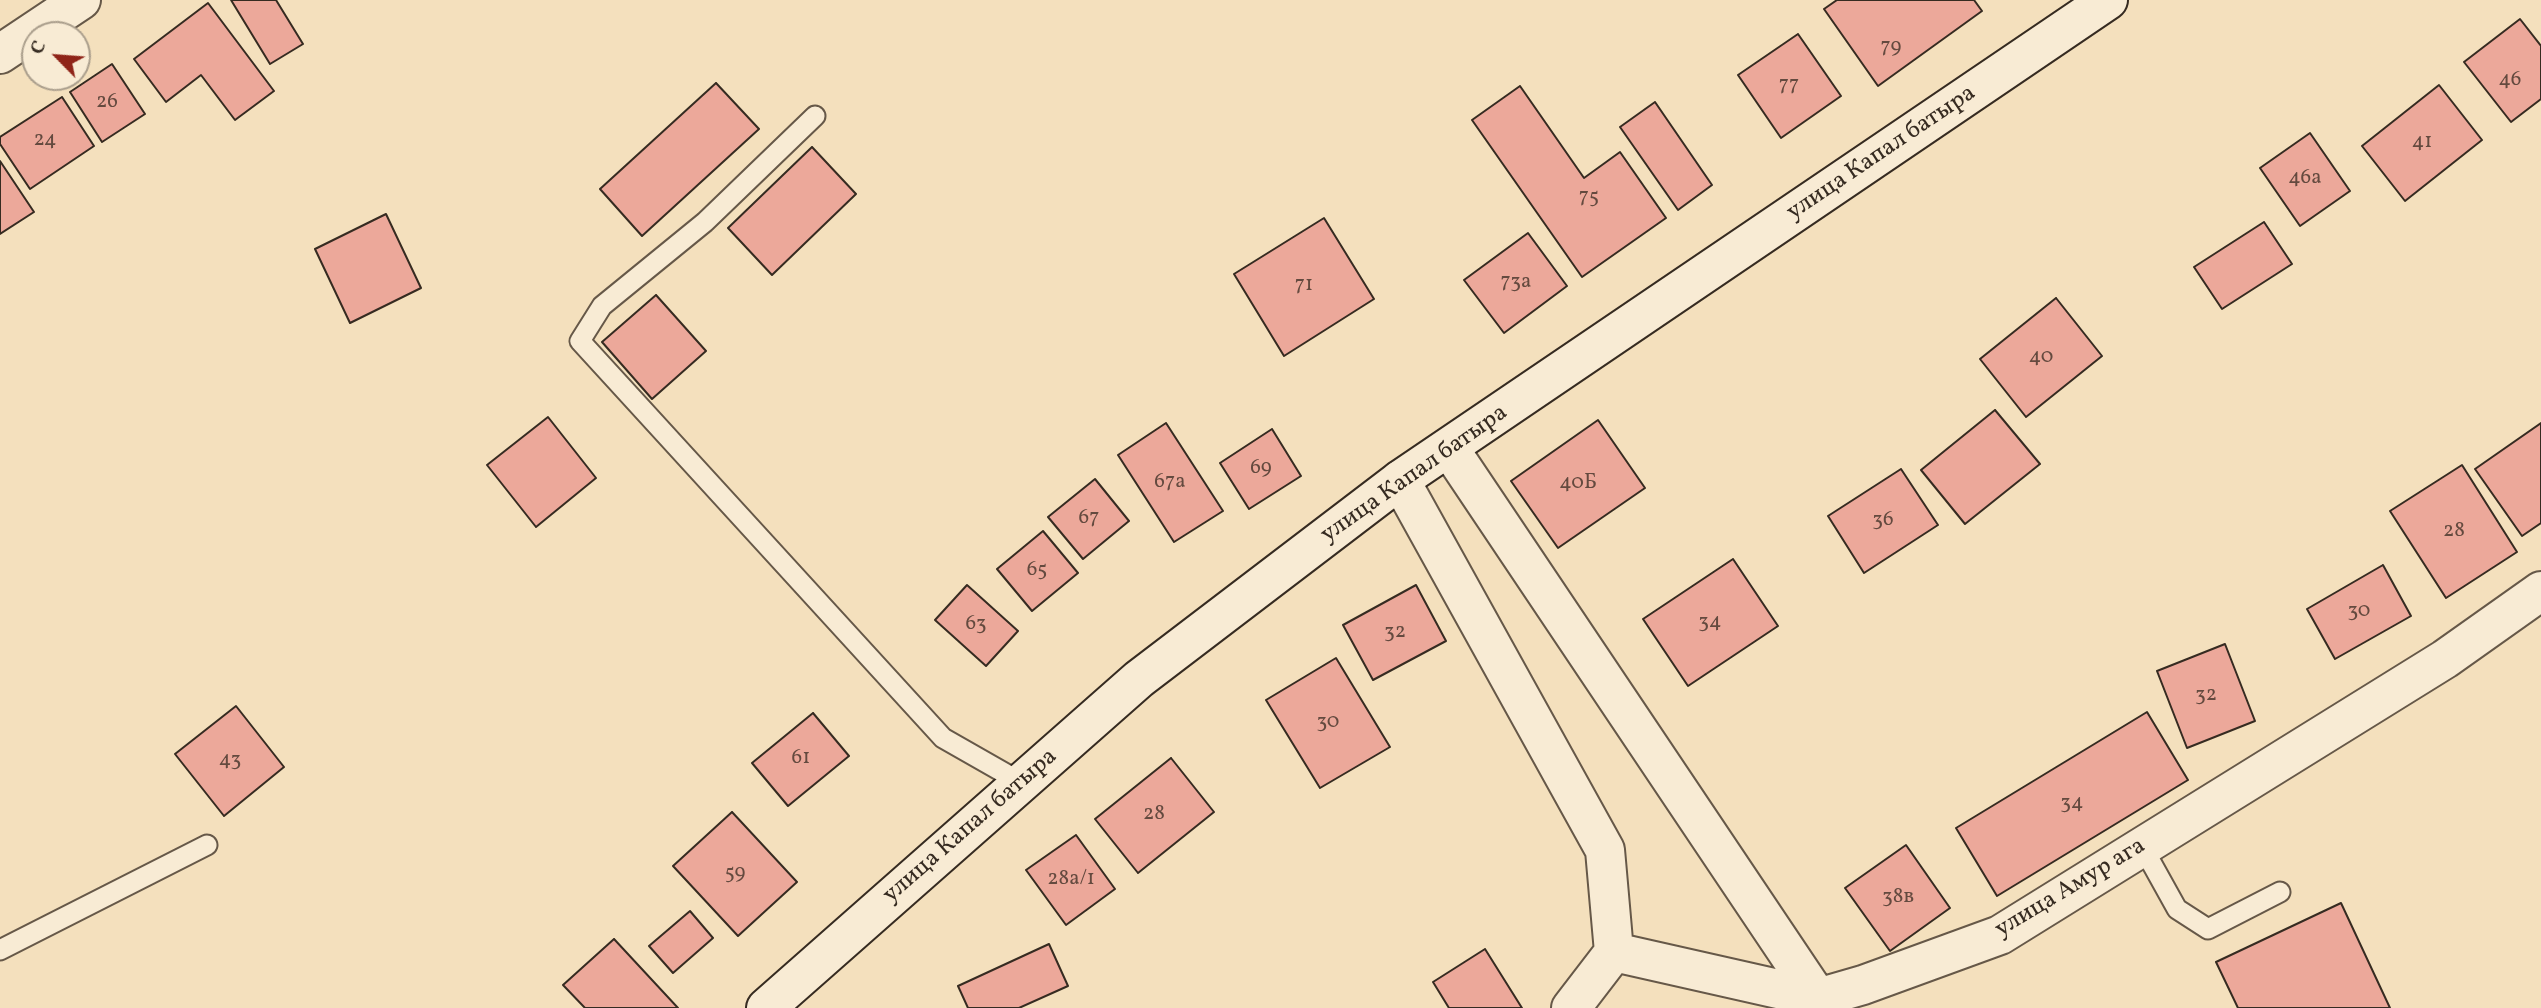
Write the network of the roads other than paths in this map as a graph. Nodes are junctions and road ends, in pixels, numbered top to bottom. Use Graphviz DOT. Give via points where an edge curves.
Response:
graph roads {
  1 [pos="81,0"];
  2 [pos="2108,0"];
  3 [pos="0,54"];
  4 [pos="815,116"];
  5 [pos="1449,448"];
  6 [pos="1400,480"];
  7 [pos="2541,590"];
  8 [pos="1022,783"];
  9 [pos="207,845"];
  10 [pos="2142,846"];
  11 [pos="2280,892"];
  12 [pos="0,950"];
  13 [pos="1614,952"];
  14 [pos="1818,998"];
  15 [pos="766,1008"];
  16 [pos="1571,1008"];
  1 -- 3 [label="street"];
  2 -- 5 [label="street, улица Капал батыра"];
  4 -- 8 [label="lane" via="705,222 602,306 580,341 943,738"];
  5 -- 6 [label="street, улица Капал батыра"];
  5 -- 14 [label="street"];
  6 -- 8 [label="street, улица Капал батыра" via="1139,680"];
  6 -- 13 [label="street" via="1605,850"];
  7 -- 10 [label="street, улица Амур ага" via="2445,659"];
  8 -- 15 [label="street, улица Капал батыра"];
  9 -- 12 [label="lane"];
  10 -- 11 [label="lane" via="2177,909 2208,929"];
  10 -- 14 [label="street, улица Амур ага" via="2000,935"];
  13 -- 14 [label="street, улица Амур ага"];
  13 -- 16 [label="street"];
}
